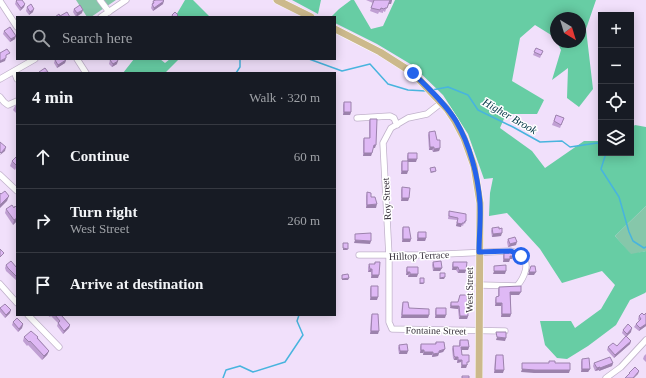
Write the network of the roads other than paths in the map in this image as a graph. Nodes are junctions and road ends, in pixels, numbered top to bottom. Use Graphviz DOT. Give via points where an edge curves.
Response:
graph roads {
  1 [pos="100,0"];
  2 [pos="126,0"];
  3 [pos="277,0"];
  4 [pos="0,1"];
  5 [pos="109,12"];
  6 [pos="103,16"];
  7 [pos="309,16"];
  8 [pos="16,25"];
  9 [pos="336,30"];
  10 [pos="33,60"];
  11 [pos="78,60"];
  12 [pos="14,71"];
  13 [pos="85,72"];
  14 [pos="16,76"];
  15 [pos="0,79"];
  16 [pos="0,97"];
  17 [pos="16,101"];
  18 [pos="441,102"];
  19 [pos="357,118"];
  20 [pos="397,124"];
  21 [pos="0,175"];
  22 [pos="16,190"];
  23 [pos="479,252"];
  24 [pos="359,255"];
  25 [pos="389,256"];
  26 [pos="0,284"];
  27 [pos="479,285"];
  28 [pos="16,302"];
  29 [pos="29,316"];
  30 [pos="392,329"];
  31 [pos="479,330"];
  32 [pos="505,331"];
  33 [pos="646,340"];
  34 [pos="59,347"];
  35 [pos="480,378"];
  36 [pos="607,378"];
  1 -- 5 [label="street"];
  2 -- 5 [label="street"];
  3 -- 7 [label="main road"];
  4 -- 8 [label="street"];
  5 -- 6 [label="street"];
  9 -- 18 [label="main road, West Street" via="400,64 413,73"];
  10 -- 12 [label="street"];
  11 -- 13 [label="street"];
  12 -- 14 [label="street"];
  12 -- 15 [label="street"];
  16 -- 17 [label="street" via="8,105"];
  18 -- 20 [label="street, Roy Street" via="427,114 408,118"];
  18 -- 23 [label="main road, West Street" via="456,121 474,166 480,203"];
  19 -- 20 [label="street" via="390,116"];
  20 -- 25 [label="street, Roy Street" via="391,128 383,143"];
  21 -- 22 [label="street"];
  23 -- 25 [label="street, Hilltop Terrace"];
  23 -- 27 [label="main road, West Street"];
  23 -- 27 [label="street, Hilltop Terrace" via="511,251 525,260 525,271 518,286"];
  24 -- 25 [label="street, Hilltop Terrace"];
  25 -- 30 [label="street, Roy Street" via="389,322"];
  26 -- 28 [label="street"];
  27 -- 31 [label="main road, West Street"];
  29 -- 34 [label="street"];
  30 -- 31 [label="street, Fontaine Street"];
  31 -- 32 [label="street, Fontaine Street"];
  31 -- 35 [label="main road, West Street"];
  33 -- 36 [label="street"];
}
